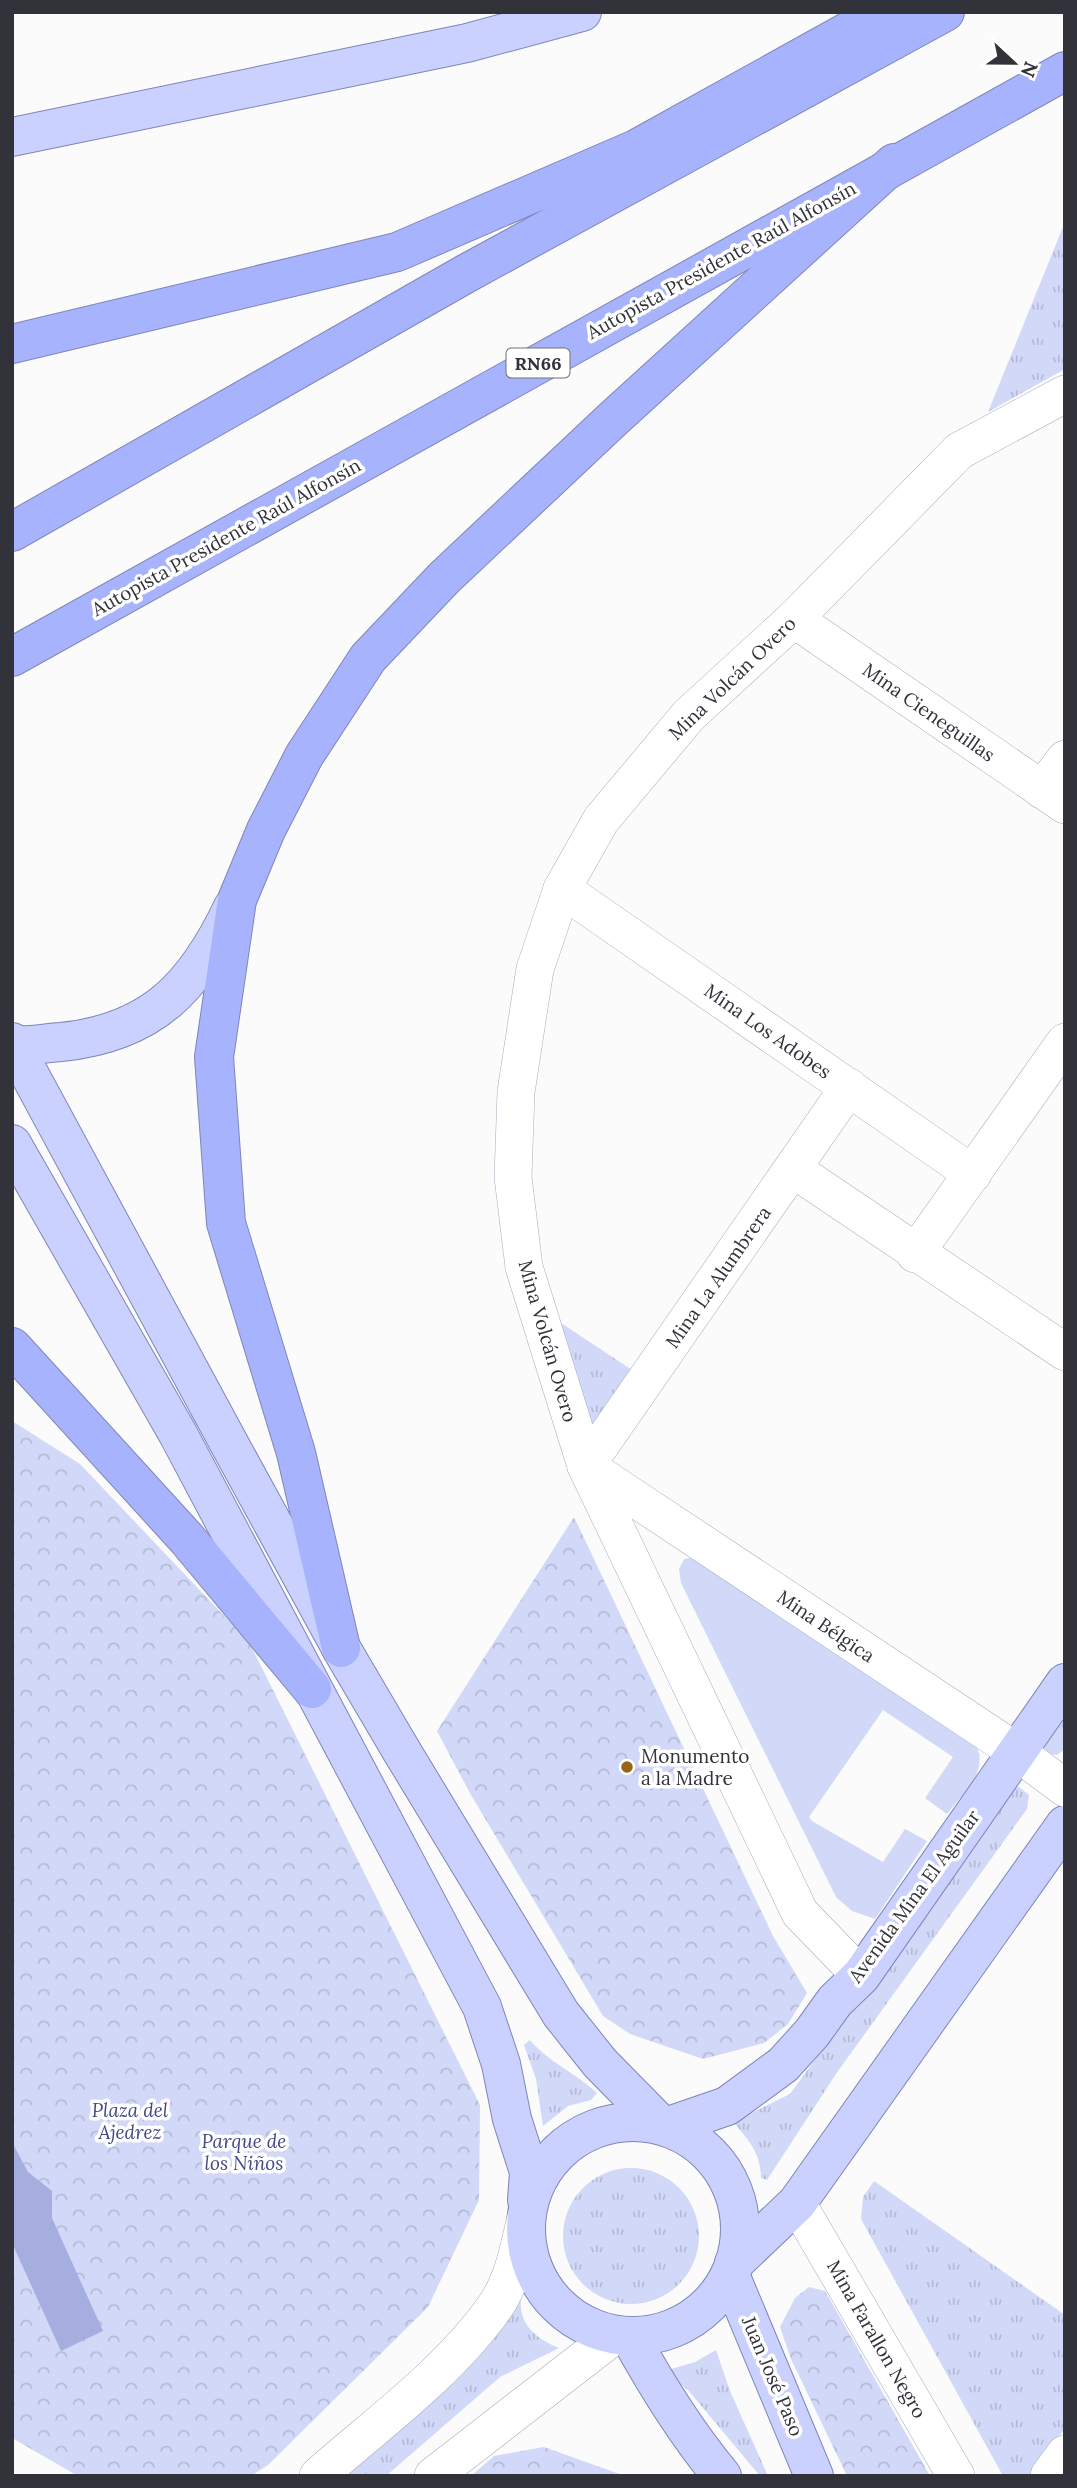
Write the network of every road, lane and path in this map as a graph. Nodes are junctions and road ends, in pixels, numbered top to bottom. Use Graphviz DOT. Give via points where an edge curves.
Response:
graph roads {
  1 [pos="582,12"];
  2 [pos="883,12"];
  3 [pos="945,12"];
  4 [pos="1065,71"];
  5 [pos="12,137"];
  6 [pos="894,163"];
  7 [pos="12,344"];
  8 [pos="1065,394"];
  9 [pos="12,533"];
  10 [pos="794,619"];
  11 [pos="12,657"];
  12 [pos="1065,759"];
  13 [pos="1054,798"];
  14 [pos="562,889"];
  15 [pos="237,900"];
  16 [pos="1065,1042"];
  17 [pos="13,1044"];
  18 [pos="849,1087"];
  19 [pos="12,1144"];
  20 [pos="793,1170"];
  21 [pos="973,1174"];
  22 [pos="915,1254"];
  23 [pos="12,1347"];
  24 [pos="1065,1352"];
  25 [pos="586,1466"];
  26 [pos="341,1648"];
  27 [pos="1065,1683"];
  28 [pos="312,1689"];
  29 [pos="1017,1752"];
  30 [pos="1065,1788"];
  31 [pos="1065,1825"];
  32 [pos="861,1976"];
  33 [pos="665,2125"];
  34 [pos="797,2203"];
  35 [pos="526,2209"];
  36 [pos="732,2270"];
  37 [pos="623,2336"];
  38 [pos="1065,2454"];
  39 [pos="318,2476"];
  40 [pos="433,2476"];
  41 [pos="722,2476"];
  42 [pos="814,2476"];
  43 [pos="956,2476"];
  44 [pos="1049,2476"];
  1 -- 5 [label="main road" via="467,43"];
  2 -- 7 [label="highway" via="636,149 397,252"];
  3 -- 9 [label="highway" via="467,272"];
  4 -- 6 [label="highway, Autopista Presidente Raúl Alfonsín / RN66"];
  6 -- 11 [label="highway, Autopista Presidente Raúl Alfonsín / RN66"];
  6 -- 15 [label="highway" via="612,419 444,578 368,658 304,756"];
  8 -- 10 [label="street, Mina Volcán Overo" via="959,451"];
  10 -- 13 [label="street, Mina Cieneguillas"];
  10 -- 14 [label="street, Mina Volcán Overo" via="689,715 601,820"];
  12 -- 13 [label="street"];
  14 -- 18 [label="street, Mina Los Adobes"];
  14 -- 25 [label="street, Mina Volcán Overo" via="535,969 516,1093 513,1177 524,1267"];
  15 -- 17 [label="main road" via="197,973 162,1006 116,1032 73,1041"];
  15 -- 26 [label="highway" via="214,1057 226,1223 296,1453"];
  16 -- 21 [label="street"];
  17 -- 26 [label="main road"];
  18 -- 20 [label="street, Mina La Alumbrera"];
  18 -- 21 [label="street, Mina Los Adobes"];
  19 -- 28 [label="main road" via="178,1434"];
  20 -- 22 [label="street"];
  20 -- 25 [label="street, Mina La Alumbrera"];
  21 -- 22 [label="street"];
  22 -- 24 [label="street"];
  23 -- 28 [label="highway" via="187,1539"];
  25 -- 29 [label="street, Mina Bélgica"];
  25 -- 32 [label="street, Mina Volcán Overo" via="800,1913"];
  26 -- 33 [label="main road" via="561,2014 600,2063"];
  27 -- 29 [label="main road, Avenida Mina El Aguilar"];
  28 -- 35 [label="main road" via="482,2007 529,2172"];
  29 -- 30 [label="street, Mina Bélgica"];
  29 -- 32 [label="main road, Avenida Mina El Aguilar"];
  31 -- 34 [label="main road"];
  32 -- 33 [label="main road, Avenida Mina El Aguilar" via="783,2064 727,2106"];
  33 -- 35 [label="main road" via="629,2119 570,2141 544,2167"];
  33 -- 36 [label="main road" via="702,2147 723,2171 736,2200 740,2231"];
  34 -- 36 [label="main road"];
  34 -- 43 [label="street, Mina Farallon Negro"];
  35 -- 37 [label="main road" via="527,2250 538,2280 557,2306 584,2325"];
  35 -- 39 [label="street" via="515,2264 496,2307 451,2358"];
  36 -- 37 [label="main road" via="715,2302 699,2313 667,2331"];
  36 -- 42 [label="main road, Juan José Paso"];
  37 -- 40 [label="street"];
  37 -- 41 [label="main road" via="695,2444"];
  38 -- 44 [label="street"];
}
